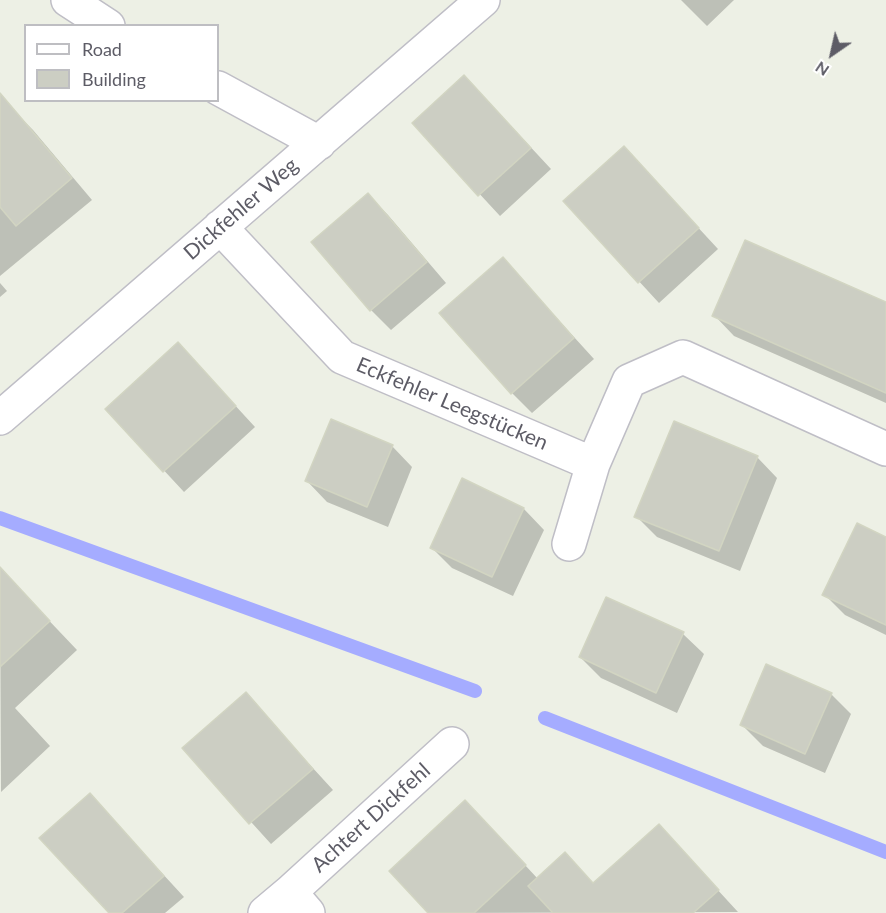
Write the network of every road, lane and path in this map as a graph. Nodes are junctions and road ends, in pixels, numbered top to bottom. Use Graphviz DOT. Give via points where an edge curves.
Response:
graph roads {
  1 [pos="68,0"];
  2 [pos="483,0"];
  3 [pos="105,24"];
  4 [pos="219,89"];
  5 [pos="319,143"];
  6 [pos="220,227"];
  7 [pos="0,418"];
  8 [pos="886,449"];
  9 [pos="593,464"];
  10 [pos="569,544"];
  11 [pos="452,744"];
  12 [pos="299,902"];
  13 [pos="265,913"];
  1 -- 3 [label="street"];
  2 -- 5 [label="street, Dickfehler Weg"];
  4 -- 5 [label="street"];
  5 -- 6 [label="street, Dickfehler Weg"];
  6 -- 7 [label="street, Dickfehler Weg"];
  6 -- 9 [label="street, Eckfehler Leegstücken" via="342,357"];
  8 -- 9 [label="street" via="683,357 629,381"];
  9 -- 10 [label="street"];
  11 -- 12 [label="street, Achtert Dickfehl"];
  12 -- 13 [label="street, Achtert Dickfehl"];
}
